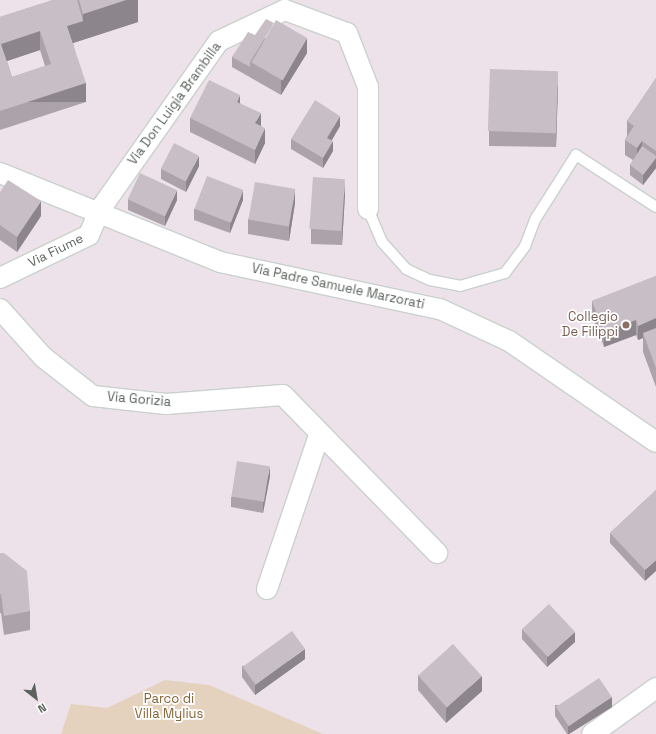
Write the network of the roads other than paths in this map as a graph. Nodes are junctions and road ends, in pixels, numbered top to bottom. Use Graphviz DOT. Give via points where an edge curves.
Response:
graph roads {
  1 [pos="0,173"];
  2 [pos="656,207"];
  3 [pos="368,209"];
  4 [pos="99,211"];
  5 [pos="0,278"];
  6 [pos="0,309"];
  7 [pos="319,435"];
  8 [pos="656,442"];
  9 [pos="437,553"];
  10 [pos="267,589"];
  11 [pos="656,688"];
  12 [pos="592,734"];
  1 -- 4 [label="street, Via Padre Samuele Marzorati"];
  2 -- 3 [label="lane" via="576,155 536,218 525,246 504,272 460,286 430,280 406,269 382,242"];
  3 -- 4 [label="street, Via Don Luigia Brambilla" via="368,87 347,33 285,10 219,41"];
  4 -- 5 [label="street, Via Fiume" via="89,235"];
  4 -- 8 [label="street, Via Padre Samuele Marzorati" via="220,262 440,309 509,341"];
  6 -- 7 [label="street, Via Gorizia" via="43,357 93,396 166,404 283,395"];
  7 -- 9 [label="street, Via Gorizia"];
  7 -- 10 [label="street"];
  11 -- 12 [label="street"];
}
